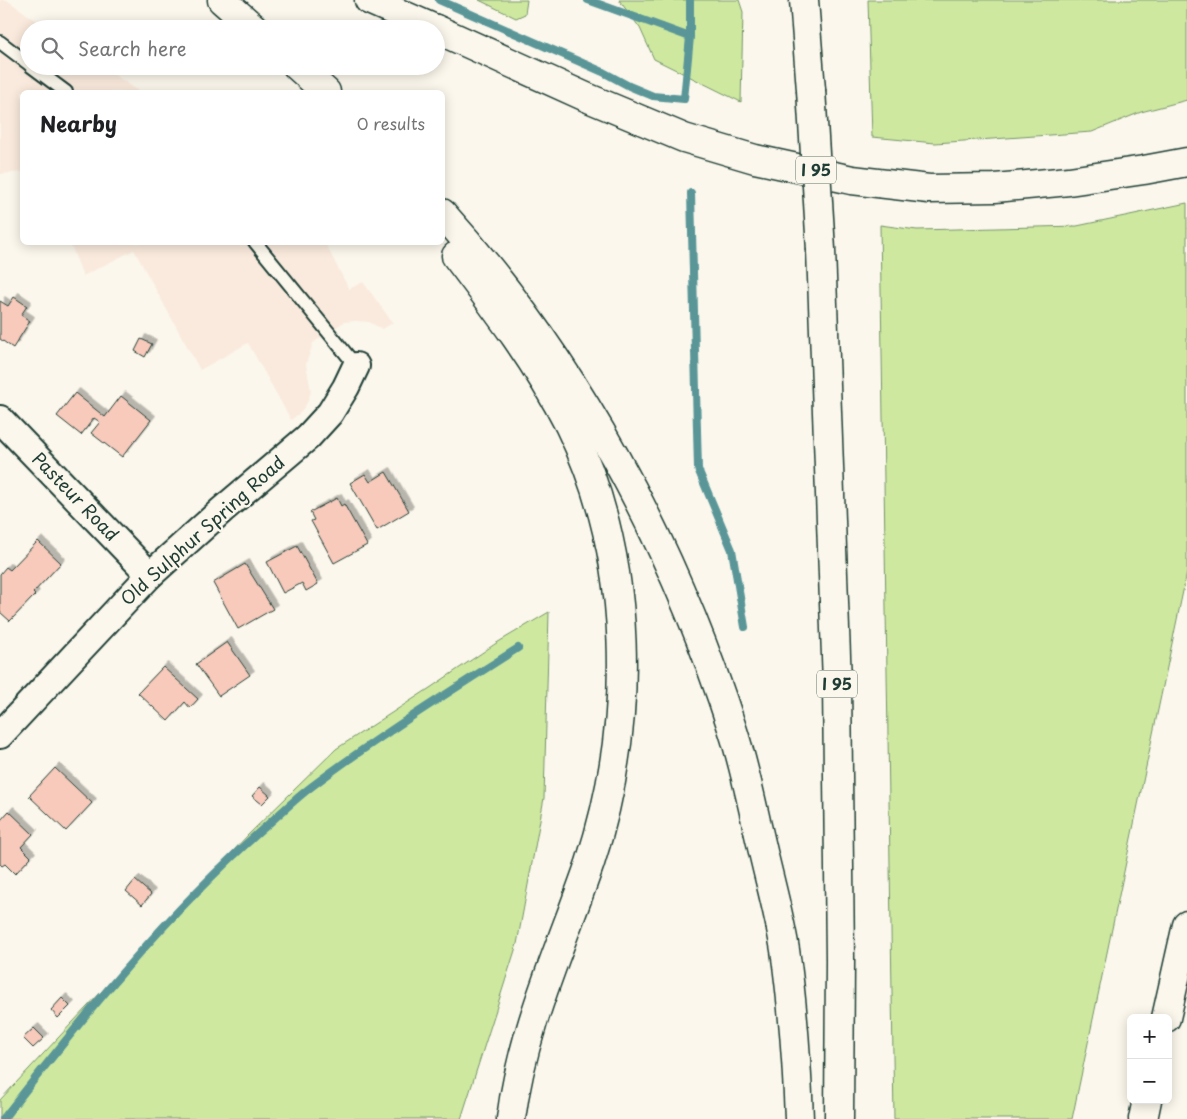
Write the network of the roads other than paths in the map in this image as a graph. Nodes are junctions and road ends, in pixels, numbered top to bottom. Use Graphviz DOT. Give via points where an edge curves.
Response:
graph roads {
  1 [pos="222,0"];
  2 [pos="369,0"];
  3 [pos="804,0"];
  4 [pos="245,20"];
  5 [pos="415,20"];
  6 [pos="445,34"];
  7 [pos="0,42"];
  8 [pos="20,57"];
  9 [pos="43,75"];
  10 [pos="299,75"];
  11 [pos="307,75"];
  12 [pos="63,90"];
  13 [pos="313,90"];
  14 [pos="324,90"];
  15 [pos="1187,162"];
  16 [pos="445,215"];
  17 [pos="445,243"];
  18 [pos="257,245"];
  19 [pos="356,366"];
  20 [pos="0,419"];
  21 [pos="150,576"];
  22 [pos="0,735"];
  23 [pos="1187,925"];
  24 [pos="1167,1014"];
  25 [pos="1146,1104"];
  26 [pos="511,1119"];
  27 [pos="799,1119"];
  28 [pos="839,1119"];
  29 [pos="1143,1119"];
  1 -- 4 [label="highway"];
  2 -- 5 [label="highway"];
  3 -- 28 [label="highway, I 95, bridge" via="821,250 837,683"];
  6 -- 15 [label="highway" via="684,138 755,159 852,180 929,189 996,188 1069,181"];
  7 -- 8 [label="lane"];
  9 -- 12 [label="lane"];
  10 -- 13 [label="highway"];
  11 -- 14 [label="highway"];
  16 -- 27 [label="highway" via="520,307 576,390 627,476 687,603 734,733 773,889 785,950"];
  17 -- 26 [label="highway" via="508,325 570,427 606,528 618,588 622,640 620,713 606,807 526,1044"];
  18 -- 19 [label="lane"];
  19 -- 21 [label="street, Old Sulphur Spring Road" via="334,406 308,437"];
  20 -- 21 [label="street, Pasteur Road"];
  21 -- 22 [label="street, Old Sulphur Spring Road"];
  23 -- 24 [label="highway"];
  25 -- 29 [label="highway"];
}
